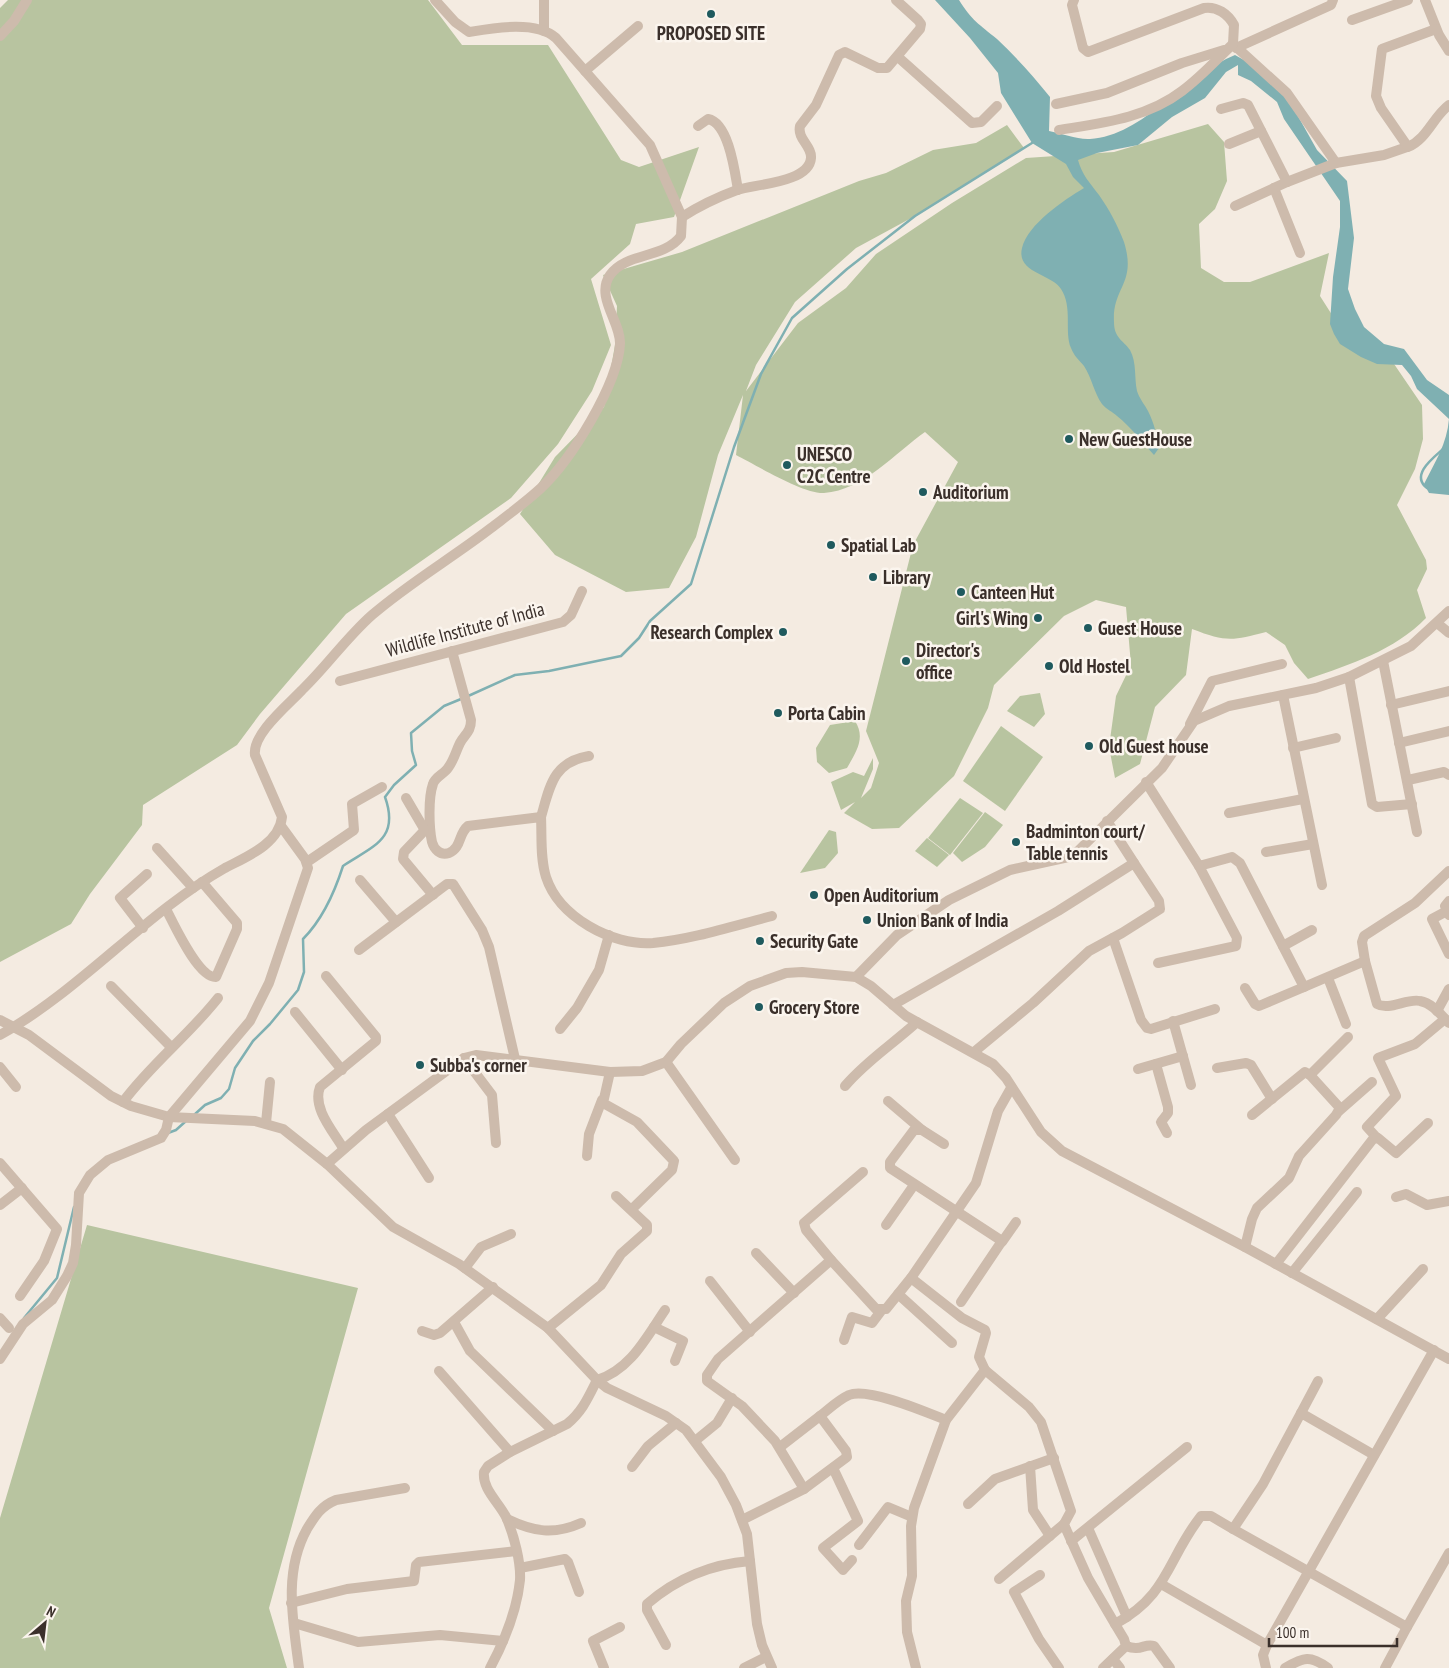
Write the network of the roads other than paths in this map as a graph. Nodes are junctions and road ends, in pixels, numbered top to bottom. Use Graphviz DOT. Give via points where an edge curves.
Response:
graph roads {
  1 [pos="27,0"];
  2 [pos="434,0"];
  3 [pos="544,0"];
  4 [pos="896,0"];
  5 [pos="1074,0"];
  6 [pos="1333,0"];
  7 [pos="1408,0"];
  8 [pos="1425,0"];
  9 [pos="1352,20"];
  10 [pos="638,26"];
  11 [pos="1436,29"];
  12 [pos="544,31"];
  13 [pos="0,35"];
  14 [pos="1232,47"];
  15 [pos="1449,51"];
  16 [pos="898,57"];
  17 [pos="585,71"];
  18 [pos="1056,104"];
  19 [pos="1449,105"];
  20 [pos="997,106"];
  21 [pos="1221,109"];
  22 [pos="698,126"];
  23 [pos="1059,130"];
  24 [pos="1261,131"];
  25 [pos="1229,144"];
  26 [pos="1407,147"];
  27 [pos="1335,163"];
  28 [pos="1287,182"];
  29 [pos="1274,188"];
  30 [pos="738,190"];
  31 [pos="1235,206"];
  32 [pos="682,218"];
  33 [pos="1300,253"];
  34 [pos="582,591"];
  35 [pos="1449,612"];
  36 [pos="1437,623"];
  37 [pos="1449,633"];
  38 [pos="452,651"];
  39 [pos="1383,660"];
  40 [pos="1282,664"];
  41 [pos="1350,677"];
  42 [pos="340,680"];
  43 [pos="1449,691"];
  44 [pos="1283,695"];
  45 [pos="1391,705"];
  46 [pos="1188,727"];
  47 [pos="1449,731"];
  48 [pos="1336,738"];
  49 [pos="1399,743"];
  50 [pos="1293,748"];
  51 [pos="589,756"];
  52 [pos="1449,775"];
  53 [pos="1408,780"];
  54 [pos="1146,782"];
  55 [pos="382,787"];
  56 [pos="406,798"];
  57 [pos="1303,799"];
  58 [pos="1412,804"];
  59 [pos="1229,813"];
  60 [pos="542,817"];
  61 [pos="1107,822"];
  62 [pos="281,826"];
  63 [pos="1417,832"];
  64 [pos="1313,844"];
  65 [pos="157,848"];
  66 [pos="1266,852"];
  67 [pos="307,862"];
  68 [pos="1134,863"];
  69 [pos="1199,866"];
  70 [pos="1449,871"];
  71 [pos="147,874"];
  72 [pos="360,880"];
  73 [pos="198,885"];
  74 [pos="1322,885"];
  75 [pos="433,895"];
  76 [pos="166,909"];
  77 [pos="1448,909"];
  78 [pos="772,916"];
  79 [pos="396,922"];
  80 [pos="143,928"];
  81 [pos="1312,930"];
  82 [pos="609,935"];
  83 [pos="1113,938"];
  84 [pos="1283,946"];
  85 [pos="359,950"];
  86 [pos="1449,954"];
  87 [pos="1365,961"];
  88 [pos="1158,963"];
  89 [pos="326,976"];
  90 [pos="856,977"];
  91 [pos="1328,978"];
  92 [pos="111,986"];
  93 [pos="1304,987"];
  94 [pos="1245,988"];
  95 [pos="1449,989"];
  96 [pos="218,998"];
  97 [pos="893,1005"];
  98 [pos="1215,1009"];
  99 [pos="1437,1011"];
  100 [pos="295,1012"];
  101 [pos="0,1020"];
  102 [pos="1173,1021"];
  103 [pos="1447,1021"];
  104 [pos="916,1022"];
  105 [pos="1346,1024"];
  106 [pos="15,1027"];
  107 [pos="560,1029"];
  108 [pos="0,1035"];
  109 [pos="1348,1037"];
  110 [pos="171,1047"];
  111 [pos="974,1052"];
  112 [pos="1183,1056"];
  113 [pos="464,1058"];
  114 [pos="515,1059"];
  115 [pos="666,1062"];
  116 [pos="1156,1064"];
  117 [pos="0,1066"];
  118 [pos="1217,1068"];
  119 [pos="1138,1069"];
  120 [pos="342,1070"];
  121 [pos="610,1072"];
  122 [pos="1310,1075"];
  123 [pos="270,1082"];
  124 [pos="1372,1082"];
  125 [pos="1191,1085"];
  126 [pos="845,1086"];
  127 [pos="16,1087"];
  128 [pos="1011,1088"];
  129 [pos="1272,1099"];
  130 [pos="602,1100"];
  131 [pos="888,1101"];
  132 [pos="123,1102"];
  133 [pos="1339,1111"];
  134 [pos="388,1114"];
  135 [pos="1252,1115"];
  136 [pos="169,1117"];
  137 [pos="266,1123"];
  138 [pos="1428,1123"];
  139 [pos="922,1130"];
  140 [pos="1167,1133"];
  141 [pos="1376,1138"];
  142 [pos="496,1143"];
  143 [pos="944,1144"];
  144 [pos="343,1148"];
  145 [pos="587,1156"];
  146 [pos="735,1160"];
  147 [pos="0,1163"];
  148 [pos="327,1164"];
  149 [pos="863,1172"];
  150 [pos="429,1178"];
  151 [pos="914,1184"];
  152 [pos="22,1188"];
  153 [pos="1358,1192"];
  154 [pos="616,1196"];
  155 [pos="1396,1197"];
  156 [pos="1449,1202"];
  157 [pos="0,1205"];
  158 [pos="632,1209"];
  159 [pos="956,1212"];
  160 [pos="1016,1222"];
  161 [pos="886,1225"];
  162 [pos="511,1234"];
  163 [pos="1002,1242"];
  164 [pos="1245,1246"];
  165 [pos="756,1253"];
  166 [pos="831,1260"];
  167 [pos="1276,1264"];
  168 [pos="465,1268"];
  169 [pos="1424,1269"];
  170 [pos="1292,1273"];
  171 [pos="911,1278"];
  172 [pos="710,1281"];
  173 [pos="493,1288"];
  174 [pos="794,1293"];
  175 [pos="898,1294"];
  176 [pos="20,1296"];
  177 [pos="961,1302"];
  178 [pos="665,1310"];
  179 [pos="881,1311"];
  180 [pos="0,1318"];
  181 [pos="1376,1319"];
  182 [pos="454,1322"];
  183 [pos="654,1326"];
  184 [pos="9,1328"];
  185 [pos="548,1328"];
  186 [pos="422,1330"];
  187 [pos="750,1332"];
  188 [pos="844,1340"];
  189 [pos="952,1342"];
  190 [pos="1434,1350"];
  191 [pos="1449,1358"];
  192 [pos="0,1359"];
  193 [pos="675,1361"];
  194 [pos="985,1370"];
  195 [pos="439,1371"];
  196 [pos="596,1380"];
  197 [pos="1318,1381"];
  198 [pos="732,1398"];
  199 [pos="1301,1414"];
  200 [pos="820,1416"];
  201 [pos="946,1420"];
  202 [pos="676,1423"];
  203 [pos="553,1431"];
  204 [pos="695,1441"];
  205 [pos="780,1447"];
  206 [pos="1187,1447"];
  207 [pos="510,1452"];
  208 [pos="1374,1455"];
  209 [pos="1054,1458"];
  210 [pos="1030,1466"];
  211 [pos="632,1467"];
  212 [pos="833,1468"];
  213 [pos="405,1488"];
  214 [pos="804,1489"];
  215 [pos="968,1504"];
  216 [pos="912,1517"];
  217 [pos="507,1519"];
  218 [pos="742,1520"];
  219 [pos="581,1523"];
  220 [pos="1064,1524"];
  221 [pos="1088,1528"];
  222 [pos="1233,1529"];
  223 [pos="1050,1536"];
  224 [pos="1071,1541"];
  225 [pos="859,1545"];
  226 [pos="516,1551"];
  227 [pos="1449,1554"];
  228 [pos="852,1560"];
  229 [pos="750,1561"];
  230 [pos="520,1568"];
  231 [pos="1308,1572"];
  232 [pos="1040,1575"];
  233 [pos="999,1579"];
  234 [pos="1161,1584"];
  235 [pos="579,1592"];
  236 [pos="292,1603"];
  237 [pos="1127,1617"];
  238 [pos="294,1623"];
  239 [pos="1114,1624"];
  240 [pos="620,1627"];
  241 [pos="1407,1627"];
  242 [pos="503,1641"];
  243 [pos="666,1645"];
  244 [pos="1267,1645"];
  245 [pos="1126,1646"];
  246 [pos="766,1657"];
  247 [pos="1113,1659"];
  248 [pos="299,1668"];
  249 [pos="490,1668"];
  250 [pos="604,1668"];
  251 [pos="744,1668"];
  252 [pos="772,1668"];
  253 [pos="916,1668"];
  254 [pos="1059,1668"];
  255 [pos="1103,1668"];
  256 [pos="1120,1668"];
  257 [pos="1170,1668"];
  258 [pos="1266,1668"];
  259 [pos="1285,1668"];
  260 [pos="1328,1668"];
  261 [pos="1385,1668"];
  1 -- 13 [label="street" via="14,21"];
  2 -- 12 [label="street" via="469,32 507,27"];
  3 -- 12 [label="street"];
  4 -- 16 [label="street" via="922,27"];
  5 -- 14 [label="street" via="1072,5 1083,48 1088,52 1211,7 1218,9 1234,25"];
  6 -- 14 [label="street" via="1331,5"];
  7 -- 9 [label="street"];
  8 -- 11 [label="street"];
  10 -- 17 [label="street"];
  11 -- 15 [label="street"];
  11 -- 26 [label="street" via="1385,47 1380,52 1376,96 1380,108"];
  12 -- 17 [label="street" via="556,38"];
  14 -- 18 [label="street" via="1107,93"];
  14 -- 23 [label="street" via="1191,84 1156,108 1116,120"];
  14 -- 27 [label="street" via="1287,93"];
  16 -- 20 [label="street" via="972,123 980,122"];
  16 -- 30 [label="street" via="883,69 842,52 816,105 800,126 800,136 810,151 809,164 788,180"];
  17 -- 32 [label="street" via="650,145"];
  19 -- 26 [label="street" via="1422,137"];
  21 -- 24 [label="street" via="1246,104"];
  22 -- 30 [label="street" via="708,119 716,122 728,144"];
  24 -- 25 [label="street"];
  24 -- 28 [label="street"];
  26 -- 27 [label="street" via="1384,155"];
  27 -- 28 [label="street"];
  28 -- 29 [label="street"];
  29 -- 31 [label="street"];
  29 -- 33 [label="street"];
  30 -- 32 [label="street" via="696,208"];
  32 -- 62 [label="street" via="681,236 672,246 623,264 609,276 606,296 620,342 609,389 551,477 490,529 370,617 343,642 262,732 254,755 280,811"];
  34 -- 38 [label="street, Wildlife Institute of India" via="571,615 563,622"];
  35 -- 36 [label="street"];
  36 -- 37 [label="street"];
  36 -- 39 [label="street" via="1411,646"];
  38 -- 42 [label="street, Wildlife Institute of India"];
  38 -- 60 [label="street" via="471,729 452,763 433,782 430,800 434,847 446,854 459,844 461,834 468,826"];
  39 -- 41 [label="street"];
  39 -- 45 [label="street"];
  40 -- 46 [label="street" via="1212,681"];
  41 -- 44 [label="street"];
  41 -- 58 [label="street" via="1372,804"];
  43 -- 45 [label="street"];
  44 -- 46 [label="street" via="1229,706 1202,717"];
  44 -- 50 [label="street"];
  45 -- 49 [label="street"];
  46 -- 54 [label="street" via="1167,761"];
  47 -- 49 [label="street"];
  48 -- 50 [label="street"];
  49 -- 53 [label="street"];
  50 -- 57 [label="street"];
  51 -- 60 [label="street" via="561,767 548,794"];
  52 -- 53 [label="street" via="1444,772"];
  53 -- 58 [label="street"];
  54 -- 61 [label="street"];
  54 -- 69 [label="street"];
  55 -- 67 [label="street" via="352,804 354,830"];
  56 -- 75 [label="street" via="424,831 404,852 403,859"];
  57 -- 59 [label="street"];
  57 -- 64 [label="street"];
  58 -- 63 [label="street"];
  60 -- 82 [label="street" via="543,859 550,886 574,916"];
  61 -- 68 [label="street"];
  61 -- 90 [label="street" via="1074,856 1010,870 949,900 897,935"];
  62 -- 67 [label="street"];
  62 -- 73 [label="street" via="254,852"];
  64 -- 66 [label="street"];
  64 -- 74 [label="street"];
  65 -- 73 [label="street"];
  67 -- 136 [label="street" via="259,1005 235,1042"];
  68 -- 83 [label="street" via="1159,901 1160,908"];
  68 -- 97 [label="street" via="1058,911"];
  69 -- 84 [label="street" via="1237,859"];
  69 -- 88 [label="street" via="1237,938 1236,946"];
  70 -- 87 [label="street" via="1415,903 1364,936"];
  71 -- 80 [label="street" via="120,898"];
  72 -- 79 [label="street"];
  73 -- 76 [label="street"];
  73 -- 76 [label="street" via="237,923 237,930 216,977 210,977 200,968"];
  75 -- 79 [label="street"];
  75 -- 114 [label="street" via="447,884 453,884 482,930 489,947"];
  76 -- 80 [label="street"];
  77 -- 86 [label="street" via="1432,919"];
  78 -- 82 [label="street" via="652,943"];
  79 -- 85 [label="street"];
  80 -- 106 [label="street"];
  81 -- 84 [label="street"];
  82 -- 107 [label="street" via="599,970"];
  83 -- 102 [label="street" via="1144,1025 1151,1028"];
  83 -- 111 [label="street" via="1088,951"];
  84 -- 93 [label="street"];
  87 -- 91 [label="street"];
  87 -- 99 [label="street" via="1377,1004 1384,1006 1419,1000"];
  89 -- 120 [label="street" via="376,1037 373,1045"];
  90 -- 97 [label="street" via="867,982"];
  90 -- 115 [label="street" via="786,973 750,986 724,1004"];
  91 -- 93 [label="street"];
  91 -- 105 [label="street"];
  92 -- 110 [label="street"];
  93 -- 94 [label="street" via="1259,1006"];
  95 -- 99 [label="street"];
  96 -- 110 [label="street"];
  97 -- 104 [label="street"];
  98 -- 102 [label="street"];
  99 -- 103 [label="street"];
  100 -- 120 [label="street"];
  101 -- 106 [label="street"];
  102 -- 112 [label="street"];
  103 -- 141 [label="street" via="1415,1044 1378,1058 1396,1096 1367,1127"];
  104 -- 111 [label="street"];
  104 -- 126 [label="street" via="862,1067"];
  106 -- 108 [label="street"];
  106 -- 132 [label="street"];
  109 -- 122 [label="street"];
  110 -- 132 [label="street"];
  111 -- 128 [label="street" via="997,1068"];
  112 -- 116 [label="street"];
  112 -- 125 [label="street"];
  113 -- 114 [label="street" via="476,1054"];
  113 -- 134 [label="street"];
  113 -- 142 [label="street" via="492,1095"];
  114 -- 121 [label="street"];
  115 -- 121 [label="street" via="642,1071"];
  115 -- 146 [label="street"];
  116 -- 119 [label="street"];
  116 -- 140 [label="street" via="1168,1107 1168,1113 1161,1122"];
  117 -- 127 [label="street"];
  118 -- 129 [label="street" via="1249,1064"];
  120 -- 144 [label="street" via="320,1087 317,1094 320,1110"];
  121 -- 130 [label="street"];
  122 -- 129 [label="street" via="1302,1073"];
  122 -- 133 [label="street" via="1338,1104"];
  123 -- 137 [label="street"];
  124 -- 133 [label="street"];
  128 -- 159 [label="street" via="998,1111 976,1183"];
  128 -- 164 [label="street" via="1041,1132 1062,1151"];
  129 -- 135 [label="street"];
  130 -- 145 [label="street" via="589,1134"];
  130 -- 158 [label="street" via="606,1106 637,1122 674,1161 672,1170"];
  131 -- 139 [label="street"];
  132 -- 136 [label="street"];
  133 -- 164 [label="street" via="1299,1156 1289,1178 1257,1208"];
  134 -- 144 [label="street"];
  134 -- 150 [label="street"];
  136 -- 137 [label="street"];
  136 -- 192 [label="street" via="161,1138 108,1160 90,1175 79,1193 74,1254 67,1276 52,1300 23,1324"];
  137 -- 148 [label="street" via="283,1128"];
  138 -- 141 [label="street" via="1396,1152"];
  139 -- 143 [label="street"];
  139 -- 151 [label="street" via="914,1130 889,1165"];
  141 -- 167 [label="street"];
  144 -- 148 [label="street"];
  147 -- 152 [label="street"];
  148 -- 168 [label="street" via="393,1227"];
  149 -- 166 [label="street" via="804,1222 806,1230"];
  151 -- 159 [label="street"];
  151 -- 161 [label="street"];
  152 -- 157 [label="street"];
  152 -- 176 [label="street" via="57,1231 44,1261"];
  153 -- 170 [label="street"];
  154 -- 158 [label="street"];
  155 -- 156 [label="street" via="1406,1194 1428,1205"];
  158 -- 185 [label="street" via="646,1225 647,1231 621,1254 601,1285"];
  159 -- 163 [label="street"];
  159 -- 171 [label="street"];
  160 -- 163 [label="street"];
  162 -- 168 [label="street" via="481,1247"];
  163 -- 177 [label="street"];
  164 -- 167 [label="street"];
  165 -- 174 [label="street"];
  166 -- 174 [label="street"];
  166 -- 179 [label="street"];
  167 -- 170 [label="street"];
  168 -- 173 [label="street"];
  169 -- 181 [label="street"];
  170 -- 181 [label="street"];
  171 -- 175 [label="street"];
  171 -- 194 [label="street" via="962,1318 985,1330 979,1357"];
  172 -- 187 [label="street"];
  173 -- 182 [label="street"];
  173 -- 185 [label="street"];
  174 -- 187 [label="street"];
  175 -- 179 [label="street"];
  175 -- 189 [label="street"];
  178 -- 183 [label="street"];
  179 -- 188 [label="street" via="872,1323 852,1317"];
  180 -- 184 [label="street"];
  181 -- 190 [label="street"];
  182 -- 186 [label="street" via="437,1334"];
  182 -- 203 [label="street" via="470,1351"];
  183 -- 193 [label="street" via="683,1342"];
  183 -- 196 [label="street" via="617,1372"];
  185 -- 196 [label="street"];
  187 -- 198 [label="street" via="718,1359 706,1378"];
  190 -- 191 [label="street"];
  190 -- 208 [label="street"];
  194 -- 201 [label="street"];
  194 -- 209 [label="street" via="1036,1413 1047,1433"];
  195 -- 207 [label="street"];
  196 -- 202 [label="street"];
  196 -- 203 [label="street" via="580,1412"];
  197 -- 199 [label="street"];
  198 -- 204 [label="street" via="717,1423"];
  198 -- 205 [label="street"];
  199 -- 208 [label="street"];
  199 -- 222 [label="street" via="1270,1472"];
  200 -- 201 [label="street" via="848,1395 858,1394 897,1401"];
  200 -- 205 [label="street"];
  200 -- 212 [label="street" via="847,1454"];
  201 -- 216 [label="street"];
  202 -- 204 [label="street"];
  202 -- 211 [label="street" via="648,1446"];
  203 -- 207 [label="street"];
  204 -- 218 [label="street" via="721,1477"];
  205 -- 214 [label="street"];
  206 -- 221 [label="street"];
  207 -- 217 [label="street" via="488,1466 484,1479"];
  208 -- 231 [label="street"];
  209 -- 210 [label="street"];
  209 -- 220 [label="street" via="1071,1511"];
  210 -- 215 [label="street" via="995,1479"];
  210 -- 223 [label="street" via="1032,1510"];
  212 -- 214 [label="street"];
  212 -- 228 [label="street" via="858,1521 823,1548 843,1570"];
  213 -- 236 [label="street" via="336,1500 321,1508 294,1558"];
  214 -- 218 [label="street"];
  216 -- 225 [label="street" via="888,1507"];
  216 -- 253 [label="street" via="912,1576 906,1600 906,1625"];
  217 -- 219 [label="street" via="548,1531 559,1531"];
  217 -- 226 [label="street"];
  218 -- 229 [label="street"];
  220 -- 223 [label="street"];
  220 -- 224 [label="street"];
  221 -- 224 [label="street"];
  221 -- 237 [label="street"];
  222 -- 231 [label="street"];
  222 -- 234 [label="street" via="1211,1516 1201,1516"];
  223 -- 233 [label="street"];
  224 -- 239 [label="street"];
  226 -- 230 [label="street"];
  226 -- 236 [label="street" via="419,1562 414,1581 346,1589"];
  227 -- 241 [label="street"];
  229 -- 243 [label="street" via="698,1573 673,1585 647,1604 647,1610"];
  229 -- 246 [label="street" via="757,1624"];
  230 -- 235 [label="street" via="565,1559"];
  230 -- 242 [label="street" via="516,1597"];
  231 -- 241 [label="street"];
  231 -- 244 [label="street"];
  232 -- 254 [label="street" via="1014,1592"];
  234 -- 237 [label="street" via="1142,1608"];
  234 -- 244 [label="street"];
  236 -- 238 [label="street"];
  237 -- 239 [label="street"];
  238 -- 242 [label="street" via="358,1642 440,1635"];
  238 -- 248 [label="street"];
  239 -- 245 [label="street"];
  240 -- 250 [label="street" via="593,1641"];
  241 -- 261 [label="street"];
  242 -- 249 [label="street"];
  244 -- 258 [label="street" via="1263,1655"];
  245 -- 247 [label="street"];
  245 -- 257 [label="street" via="1138,1650 1154,1646"];
  246 -- 251 [label="street"];
  246 -- 252 [label="street"];
  247 -- 255 [label="street"];
  247 -- 256 [label="street"];
  259 -- 260 [label="street" via="1306,1658"];
}
